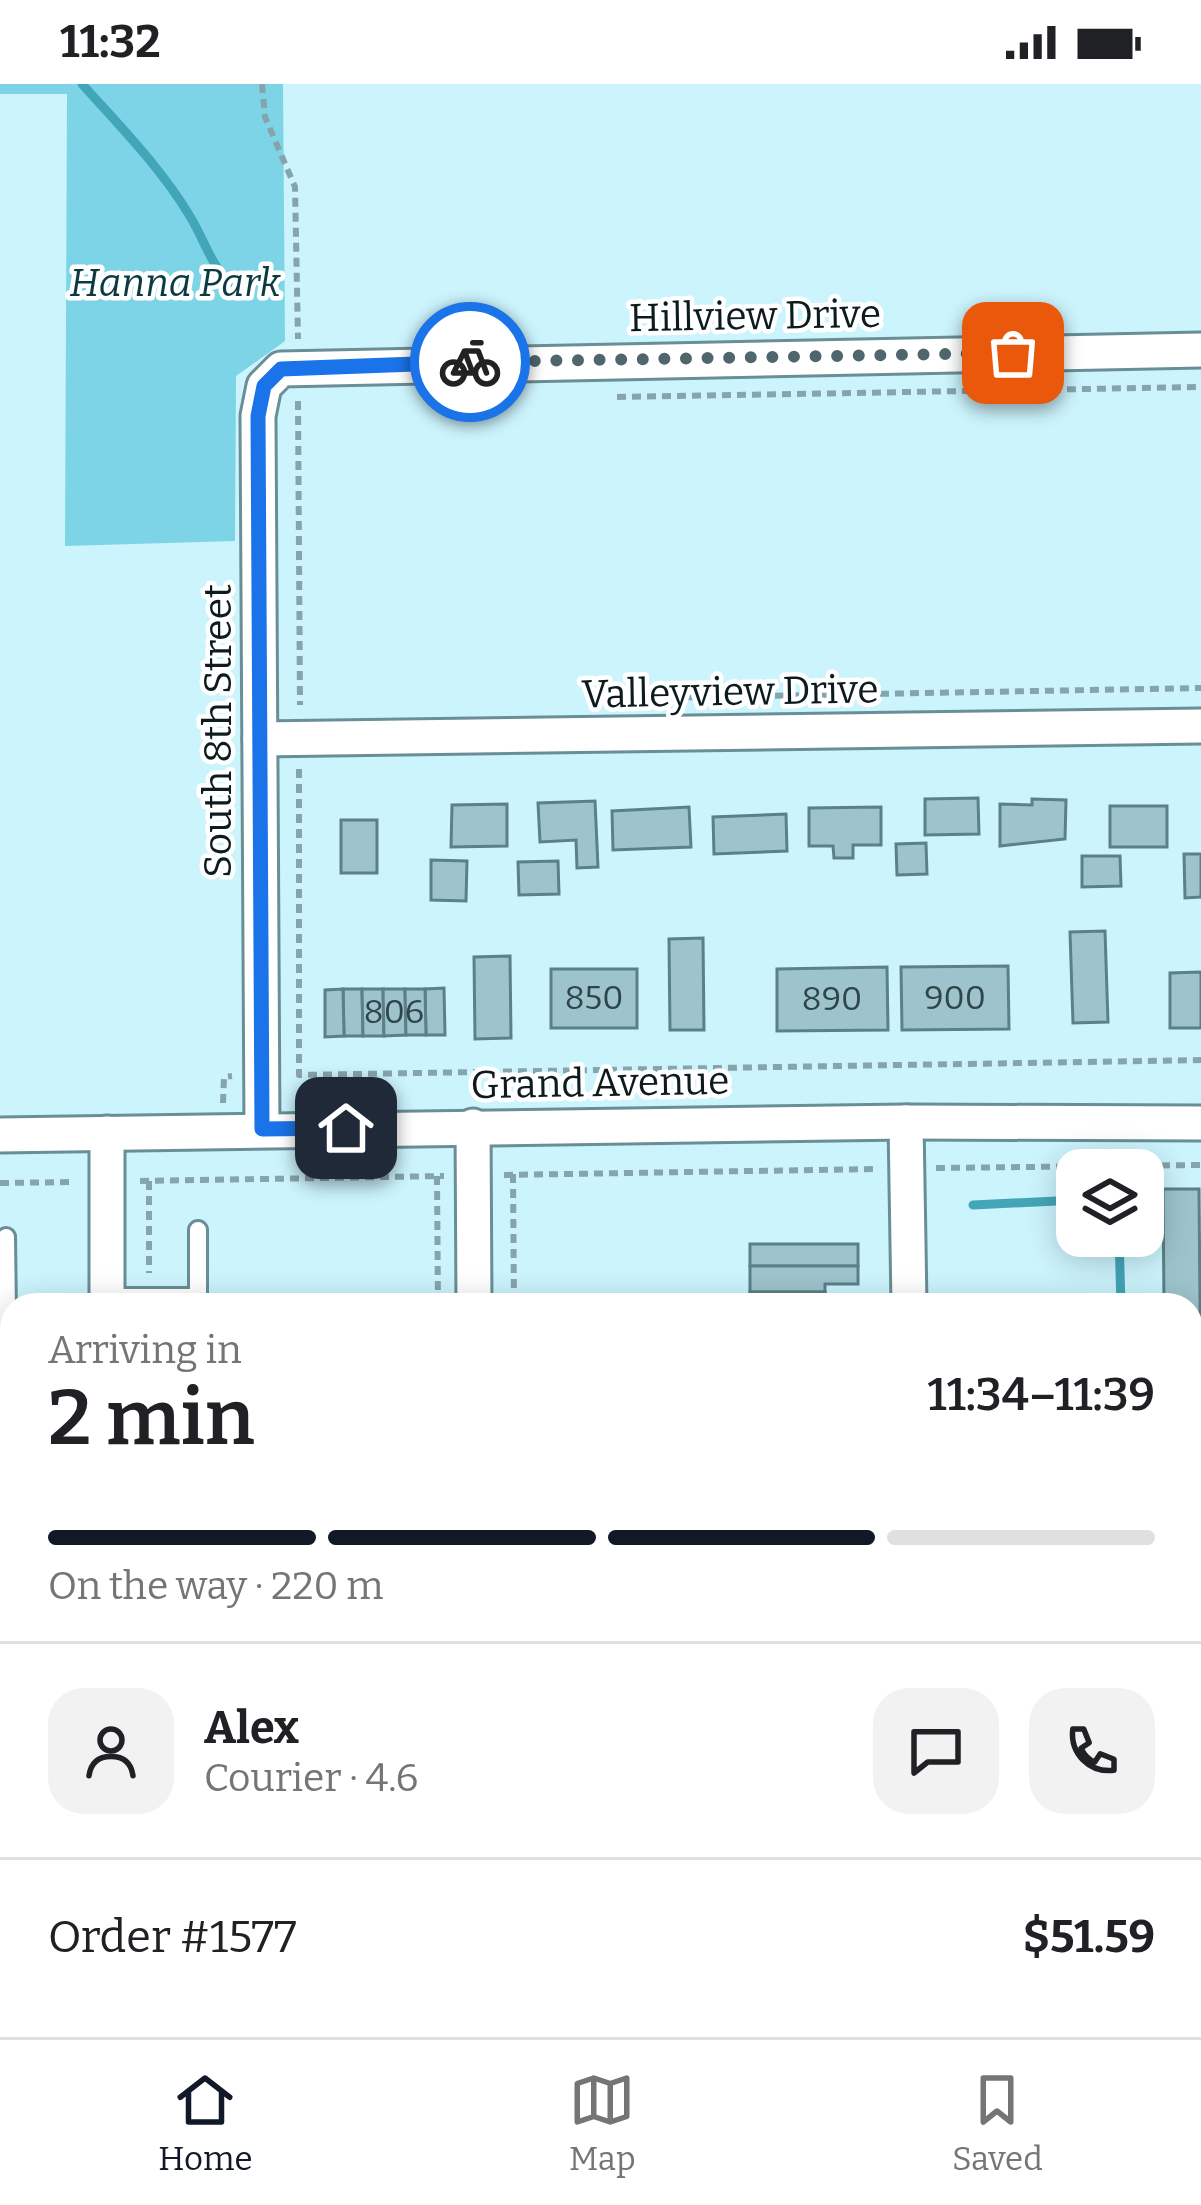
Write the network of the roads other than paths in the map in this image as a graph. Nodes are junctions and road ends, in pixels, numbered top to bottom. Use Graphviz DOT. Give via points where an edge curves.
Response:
graph roads {
  1 [pos="1201,350"];
  2 [pos="304,366"];
  3 [pos="1201,726"];
  4 [pos="260,739"];
  5 [pos="906,1122"];
  6 [pos="1201,1124"];
  7 [pos="473,1126"];
  8 [pos="262,1129"];
  9 [pos="106,1133"];
  10 [pos="0,1135"];
  11 [pos="198,1230"];
  12 [pos="6,1237"];
  13 [pos="6,1293"];
  14 [pos="107,1293"];
  15 [pos="198,1293"];
  16 [pos="474,1293"];
  17 [pos="909,1293"];
  1 -- 2 [label="street, Hillview Drive"];
  2 -- 4 [label="street, South 8th Street" via="281,369 264,386 258,416"];
  3 -- 4 [label="street, Valleyview Drive"];
  4 -- 8 [label="street, South 8th Street"];
  5 -- 6 [label="street, Grand Avenue"];
  5 -- 7 [label="street, Grand Avenue"];
  5 -- 17 [label="street"];
  7 -- 8 [label="street, Grand Avenue"];
  7 -- 16 [label="street"];
  8 -- 9 [label="street, Grand Avenue"];
  9 -- 10 [label="street, Grand Avenue"];
  9 -- 14 [label="street"];
  11 -- 15 [label="lane"];
  12 -- 13 [label="lane"];
}
